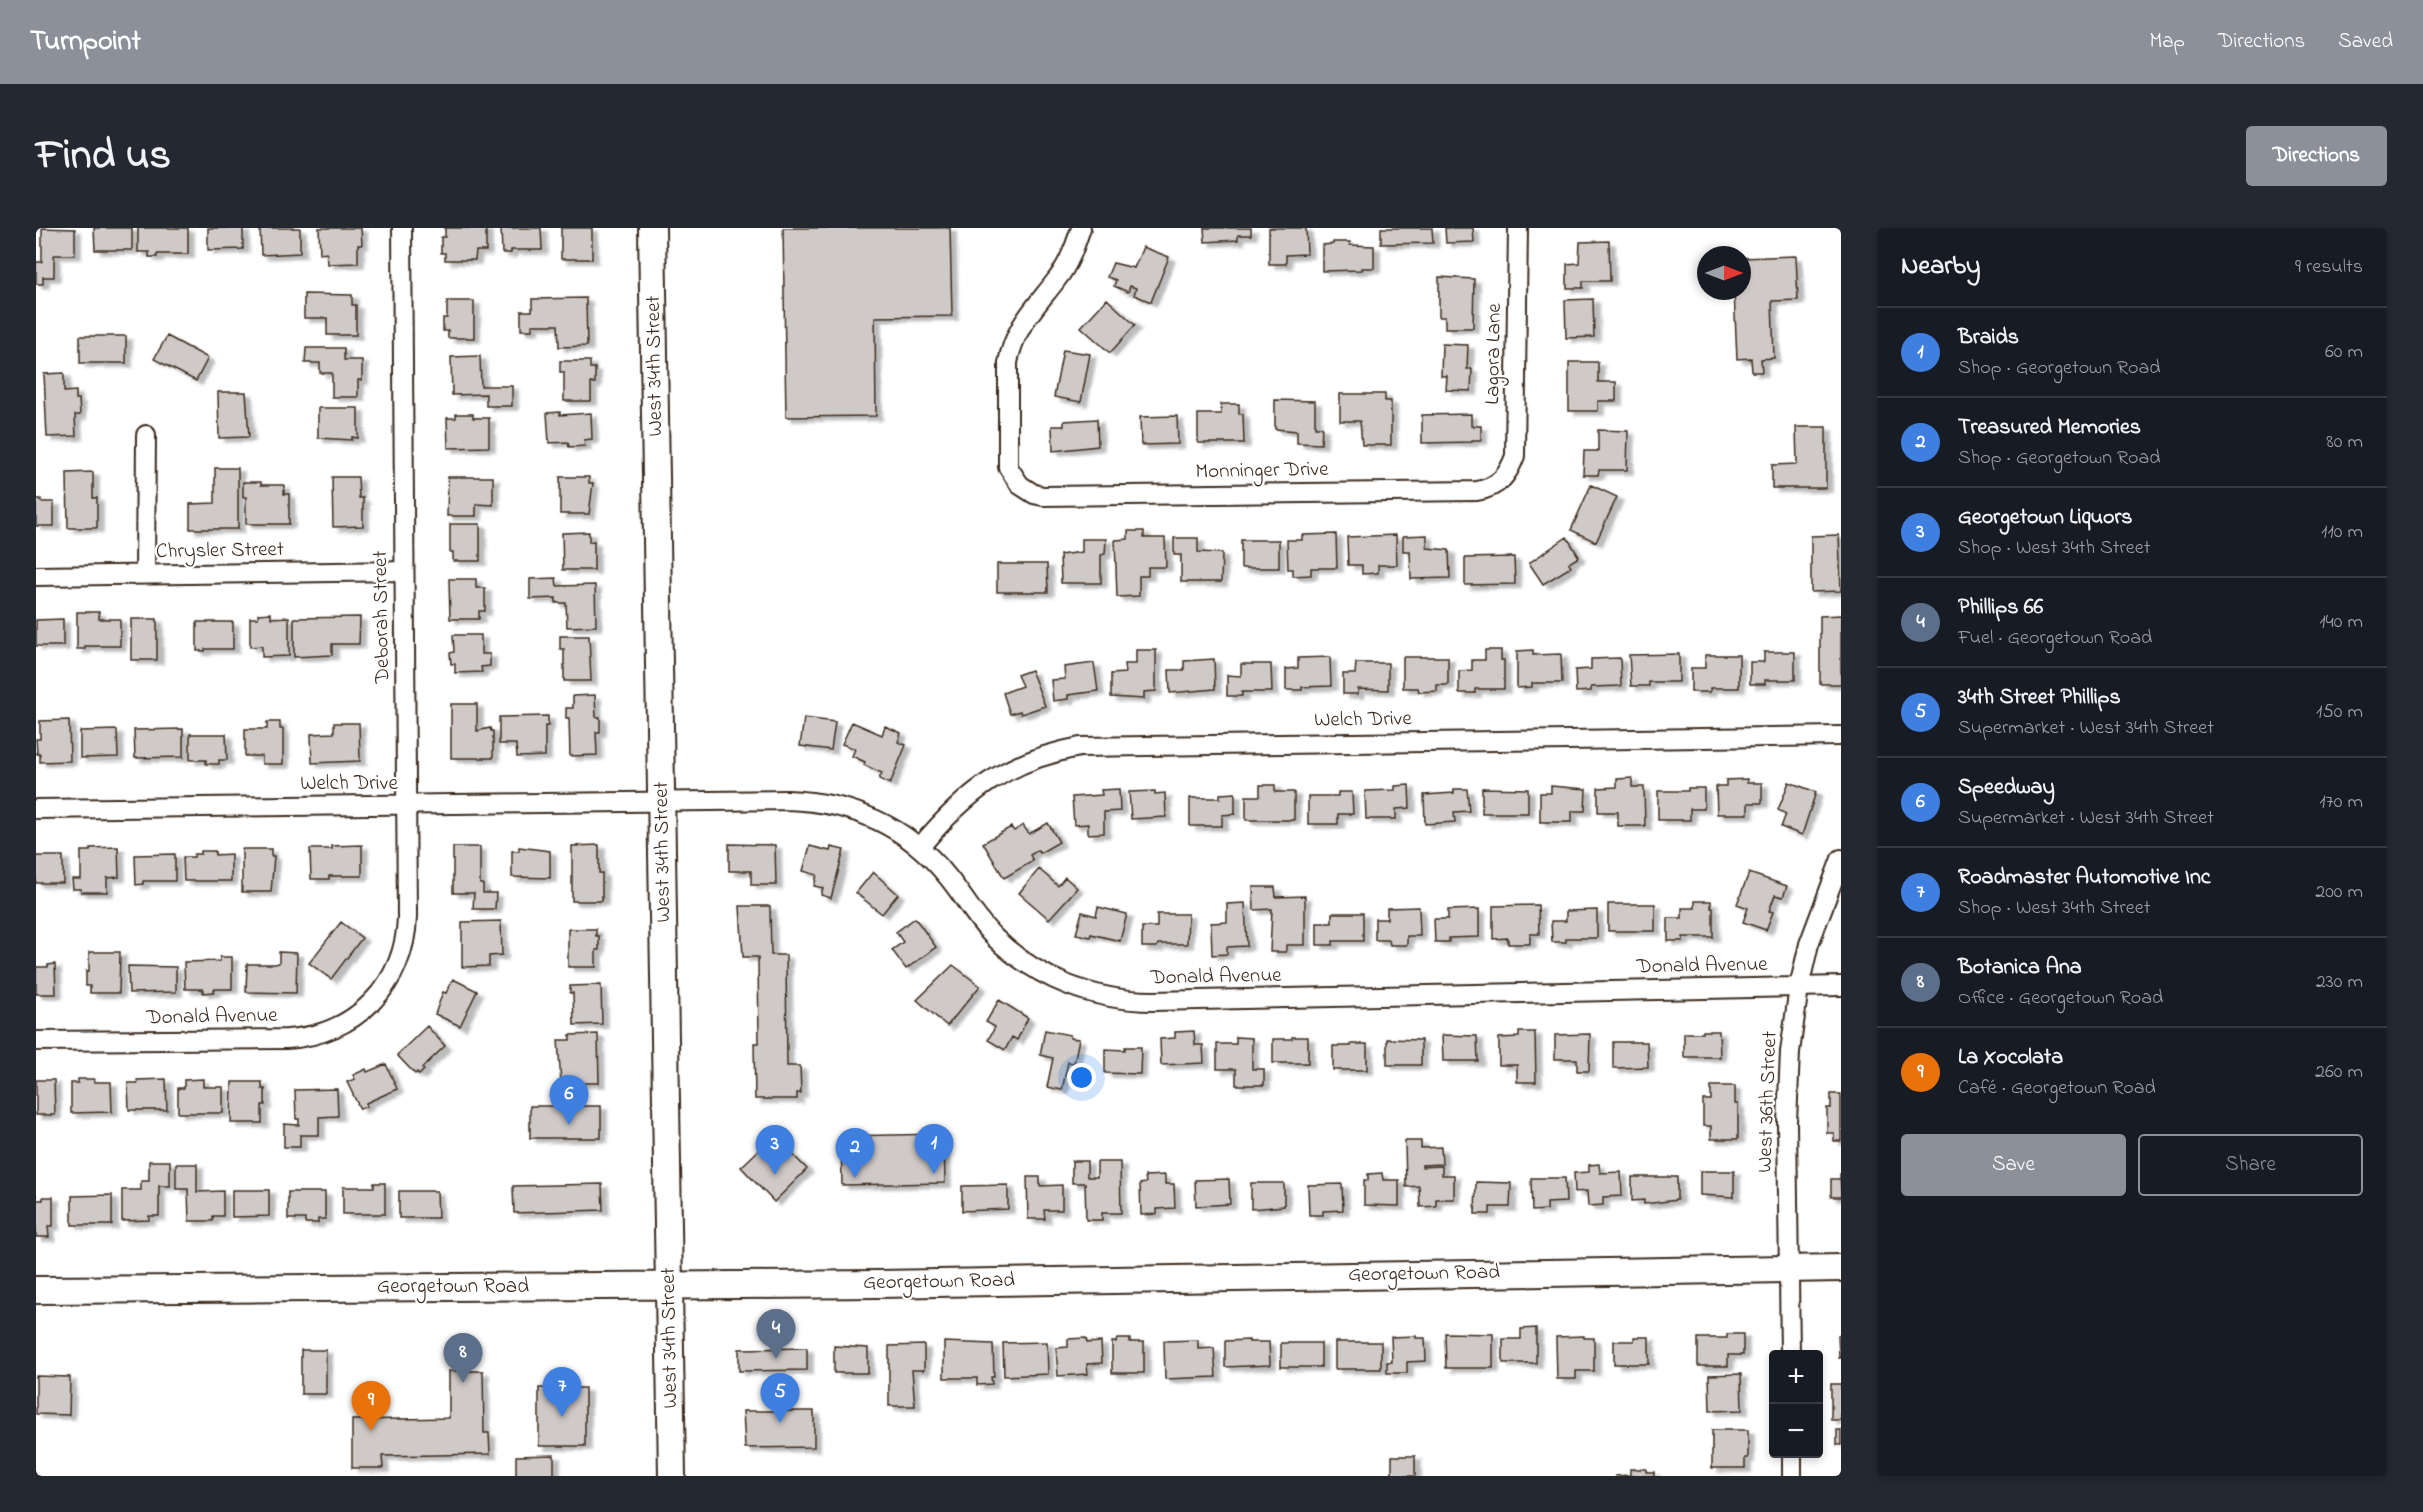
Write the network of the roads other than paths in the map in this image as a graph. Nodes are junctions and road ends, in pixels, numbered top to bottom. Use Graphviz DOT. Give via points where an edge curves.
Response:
graph roads {
  1 [pos="402,228"];
  2 [pos="652,228"];
  3 [pos="1081,228"];
  4 [pos="1518,228"];
  5 [pos="146,435"];
  6 [pos="1504,478"];
  7 [pos="404,571"];
  8 [pos="145,574"];
  9 [pos="36,576"];
  10 [pos="1841,736"];
  11 [pos="663,803"];
  12 [pos="407,806"];
  13 [pos="36,809"];
  14 [pos="920,848"];
  15 [pos="1841,859"];
  16 [pos="1841,986"];
  17 [pos="1799,987"];
  18 [pos="376,998"];
  19 [pos="36,1041"];
  20 [pos="1789,1268"];
  21 [pos="1841,1268"];
  22 [pos="669,1286"];
  23 [pos="36,1290"];
  24 [pos="1790,1350"];
  25 [pos="1792,1458"];
  26 [pos="672,1476"];
  27 [pos="1792,1476"];
  1 -- 7 [label="street, Deborah Street"];
  2 -- 11 [label="main road, West 34th Street"];
  3 -- 6 [label="street, Monninger Drive" via="1066,267 1028,313 1011,348 1007,368 1007,461 1020,485 1034,494 1050,497 1477,491"];
  4 -- 6 [label="street, Lagora Lane" via="1515,456"];
  5 -- 8 [label="street"];
  7 -- 8 [label="street, Chrysler Street"];
  7 -- 12 [label="street, Deborah Street"];
  8 -- 9 [label="street, Chrysler Street"];
  10 -- 14 [label="street, Welch Drive" via="1080,747 1024,762 990,780 959,803"];
  11 -- 12 [label="street, Welch Drive"];
  11 -- 14 [label="street, Donald Avenue" via="787,800 836,805 889,826"];
  11 -- 22 [label="main road, West 34th Street"];
  12 -- 13 [label="street, Welch Drive"];
  12 -- 18 [label="street, Deborah Street" via="406,934 396,969"];
  14 -- 17 [label="street, Donald Avenue" via="984,927 1011,952 1060,982 1115,998 1153,1001"];
  15 -- 17 [label="street, West 36th Street" via="1816,923"];
  16 -- 17 [label="street, Donald Avenue"];
  17 -- 20 [label="street, West 36th Street" via="1787,1083"];
  18 -- 19 [label="street, Donald Avenue" via="345,1024 296,1039"];
  20 -- 21 [label="main road, Georgetown Road"];
  20 -- 22 [label="main road, Georgetown Road"];
  20 -- 24 [label="street, West 36th Street"];
  22 -- 23 [label="main road, Georgetown Road"];
  22 -- 26 [label="main road, West 34th Street"];
  25 -- 27 [label="street"];
}
